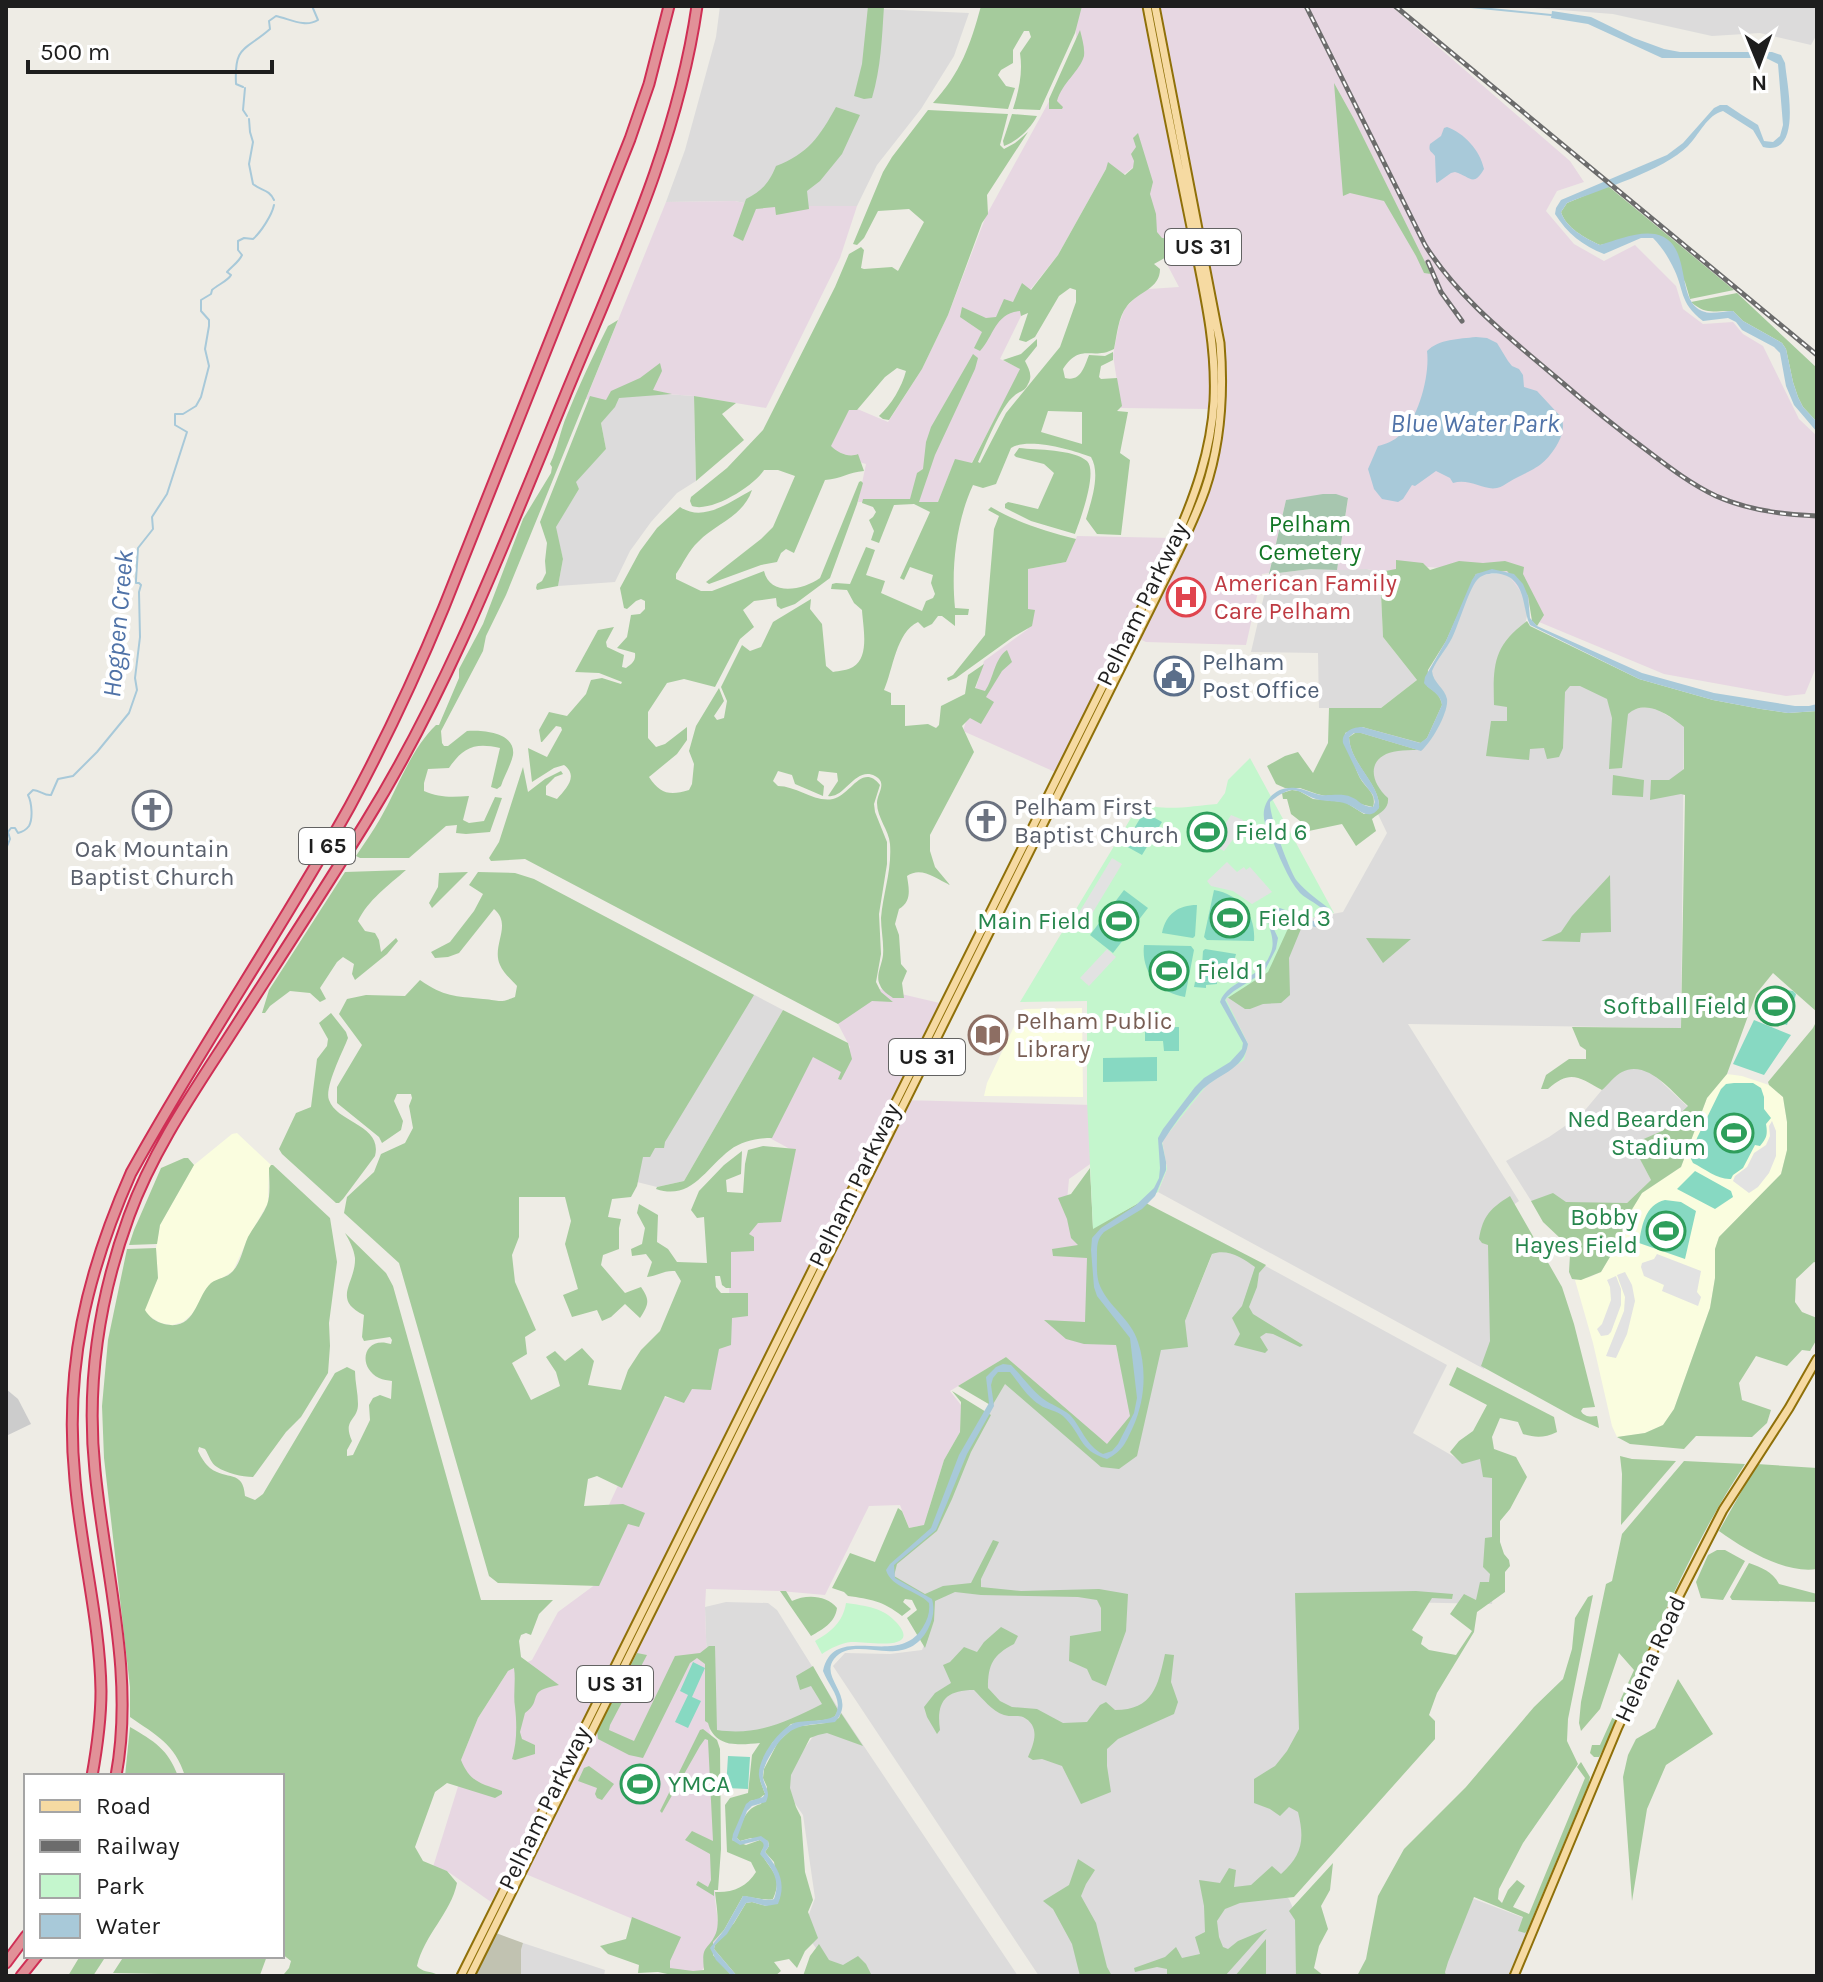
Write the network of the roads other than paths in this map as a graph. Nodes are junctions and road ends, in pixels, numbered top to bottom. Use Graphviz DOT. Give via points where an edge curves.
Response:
graph roads {
  1 [pos="669,6"];
  2 [pos="697,6"];
  3 [pos="1147,6"];
  4 [pos="1155,6"];
  5 [pos="1156,31"];
  6 [pos="903,1096"];
  7 [pos="879,1153"];
  8 [pos="868,1157"];
  9 [pos="860,1182"];
  10 [pos="1817,1359"];
  11 [pos="92,1774"];
  12 [pos="116,1774"];
  13 [pos="24,1939"];
  14 [pos="484,1939"];
  15 [pos="35,1958"];
  16 [pos="6,1963"];
  17 [pos="21,1976"];
  18 [pos="461,1976"];
  19 [pos="470,1976"];
  20 [pos="1514,1976"];
  1 -- 11 [label="highway, I 65" via="630,139 401,706 331,839 142,1153 107,1229 81,1322 72,1406 75,1481 101,1689"];
  2 -- 12 [label="highway, I 65" via="682,87 654,179 453,661 367,820 165,1139 120,1241 99,1329 92,1415 121,1656 122,1735"];
  3 -- 5 [label="main road, Pelham Parkway / US 31"];
  4 -- 5 [label="main road, Pelham Parkway / US 31"];
  5 -- 6 [label="main road, Pelham Parkway / US 31" via="1214,324 1218,395 1201,490"];
  6 -- 7 [label="main road, Pelham Parkway / US 31"];
  6 -- 8 [label="main road, Pelham Parkway / US 31"];
  7 -- 8 [label="main road"];
  7 -- 9 [label="main road, Pelham Parkway / US 31"];
  8 -- 9 [label="main road, Pelham Parkway / US 31"];
  9 -- 14 [label="main road, Pelham Parkway / US 31"];
  10 -- 20 [label="main road, Helena Road" via="1723,1510 1679,1596"];
  13 -- 16 [label="highway"];
  14 -- 18 [label="main road, Pelham Parkway / US 31"];
  14 -- 19 [label="main road, Pelham Parkway / US 31"];
  15 -- 17 [label="highway"];
}
